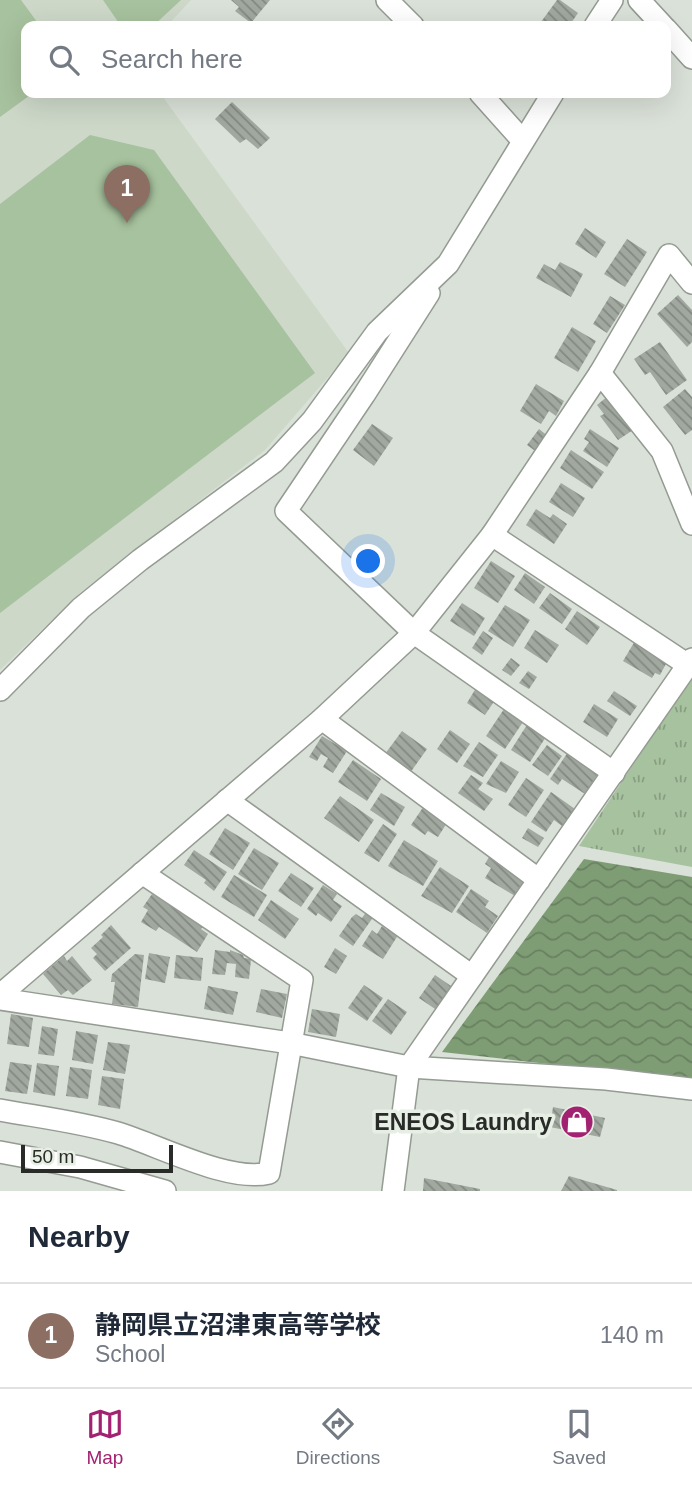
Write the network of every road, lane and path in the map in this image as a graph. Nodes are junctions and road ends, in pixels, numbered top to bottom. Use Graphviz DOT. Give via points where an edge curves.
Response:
graph roads {
  1 [pos="387,0"];
  2 [pos="612,0"];
  3 [pos="639,0"];
  4 [pos="408,21"];
  5 [pos="598,21"];
  6 [pos="658,21"];
  7 [pos="671,36"];
  8 [pos="692,58"];
  9 [pos="484,98"];
  10 [pos="550,98"];
  11 [pos="523,141"];
  12 [pos="448,264"];
  13 [pos="692,283"];
  14 [pos="600,373"];
  15 [pos="692,524"];
  16 [pos="492,535"];
  17 [pos="414,633"];
  18 [pos="690,662"];
  19 [pos="0,690"];
  20 [pos="322,719"];
  21 [pos="614,773"];
  22 [pos="227,800"];
  23 [pos="142,873"];
  24 [pos="540,880"];
  25 [pos="472,976"];
  26 [pos="0,997"];
  27 [pos="290,1043"];
  28 [pos="409,1067"];
  29 [pos="692,1089"];
  30 [pos="0,1110"];
  31 [pos="0,1152"];
  32 [pos="165,1191"];
  33 [pos="393,1191"];
  1 -- 4 [label="street"];
  2 -- 5 [label="street"];
  3 -- 6 [label="street"];
  7 -- 8 [label="street"];
  9 -- 11 [label="street"];
  10 -- 11 [label="street"];
  11 -- 12 [label="street"];
  12 -- 17 [label="street" via="286,511"];
  12 -- 19 [label="street" via="377,332 312,421 274,462 81,608"];
  13 -- 14 [label="street" via="669,255"];
  14 -- 15 [label="street" via="662,451"];
  14 -- 16 [label="street"];
  16 -- 17 [label="street"];
  16 -- 18 [label="street"];
  17 -- 20 [label="street"];
  17 -- 21 [label="street"];
  18 -- 21 [label="street"];
  20 -- 22 [label="street"];
  20 -- 24 [label="street"];
  21 -- 24 [label="street"];
  22 -- 23 [label="street"];
  22 -- 25 [label="street"];
  23 -- 26 [label="street"];
  23 -- 27 [label="street" via="302,980"];
  24 -- 25 [label="street"];
  25 -- 28 [label="street"];
  26 -- 27 [label="street"];
  27 -- 28 [label="street"];
  27 -- 30 [label="street" via="269,1173 257,1176 215,1168 116,1133"];
  28 -- 29 [label="street"];
  28 -- 33 [label="street"];
  31 -- 32 [label="street" via="80,1167"];
}
